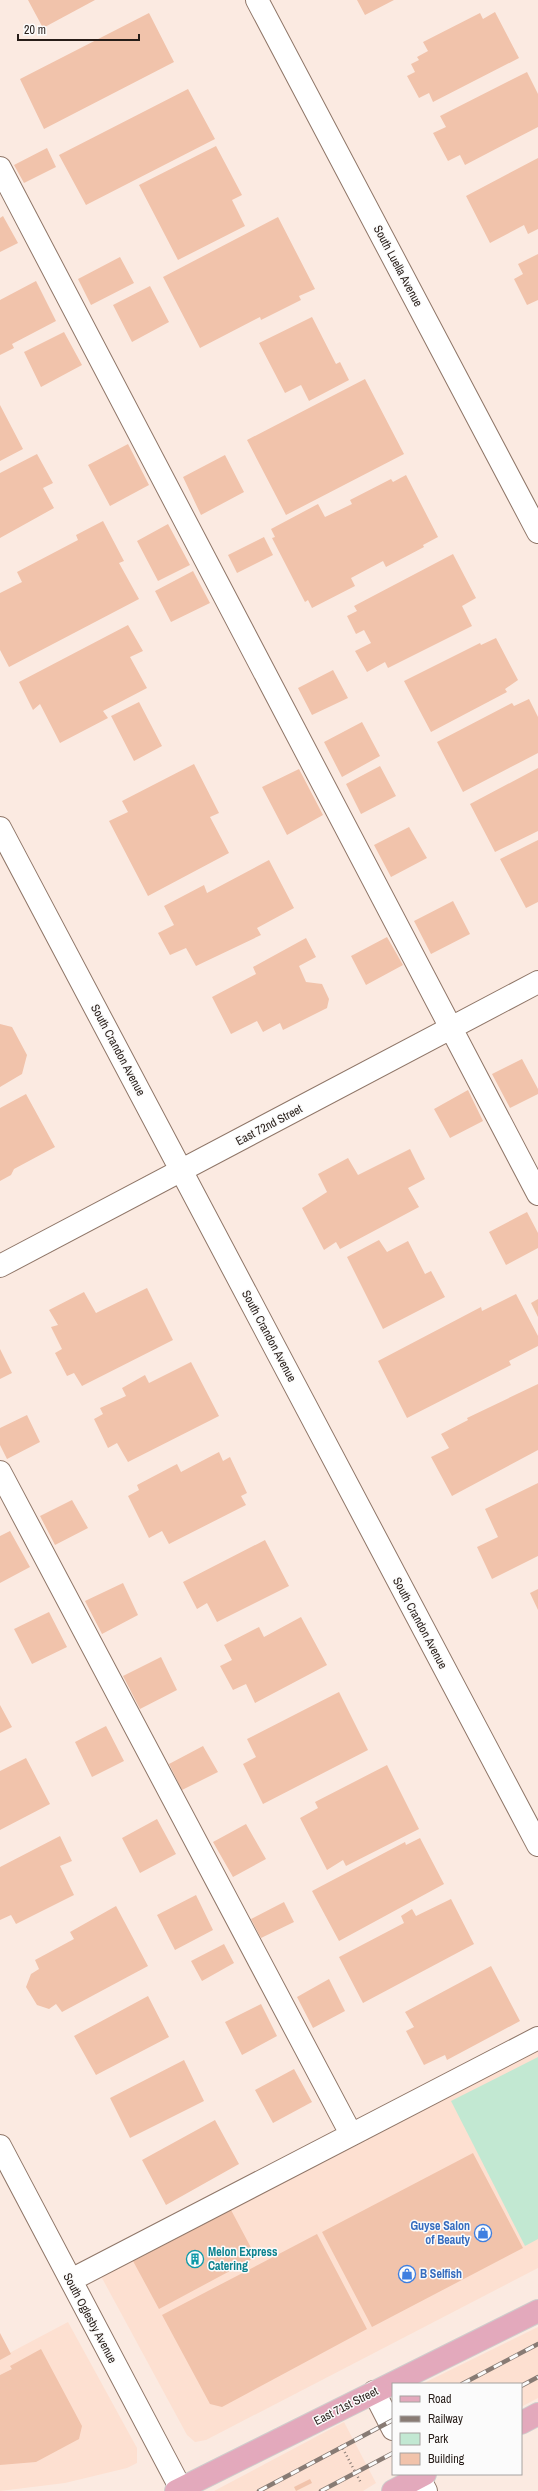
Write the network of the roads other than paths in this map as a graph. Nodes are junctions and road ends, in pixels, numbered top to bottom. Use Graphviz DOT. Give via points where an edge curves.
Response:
graph roads {
  1 [pos="257,0"];
  2 [pos="0,168"];
  3 [pos="538,532"];
  4 [pos="0,828"];
  5 [pos="538,982"];
  6 [pos="450,1029"];
  7 [pos="182,1171"];
  8 [pos="538,1194"];
  9 [pos="0,1266"];
  10 [pos="0,1472"];
  11 [pos="538,1845"];
  12 [pos="538,2038"];
  13 [pos="351,2134"];
  14 [pos="0,2146"];
  15 [pos="71,2280"];
  16 [pos="538,2311"];
  17 [pos="392,2383"];
  18 [pos="392,2383"];
  19 [pos="374,2392"];
  20 [pos="538,2414"];
  21 [pos="522,2422"];
  22 [pos="392,2427"];
  23 [pos="422,2479"];
  24 [pos="178,2490"];
  25 [pos="393,2491"];
  1 -- 3 [label="street, South Luella Avenue"];
  2 -- 6 [label="street"];
  4 -- 7 [label="street, South Crandon Avenue"];
  5 -- 6 [label="street, East 72nd Street"];
  6 -- 7 [label="street, East 72nd Street"];
  6 -- 8 [label="street"];
  7 -- 9 [label="street, East 72nd Street"];
  7 -- 11 [label="street, South Crandon Avenue"];
  10 -- 13 [label="street"];
  12 -- 13 [label="street"];
  13 -- 15 [label="street"];
  14 -- 15 [label="street, South Oglesby Avenue"];
  15 -- 24 [label="street, South Oglesby Avenue"];
  16 -- 17 [label="main road, East 71st Street"];
  18 -- 19 [label="main road, East 71st Street"];
  19 -- 22 [label="street"];
  19 -- 24 [label="main road, East 71st Street"];
  20 -- 21 [label="main road"];
  23 -- 25 [label="main road"];
}
